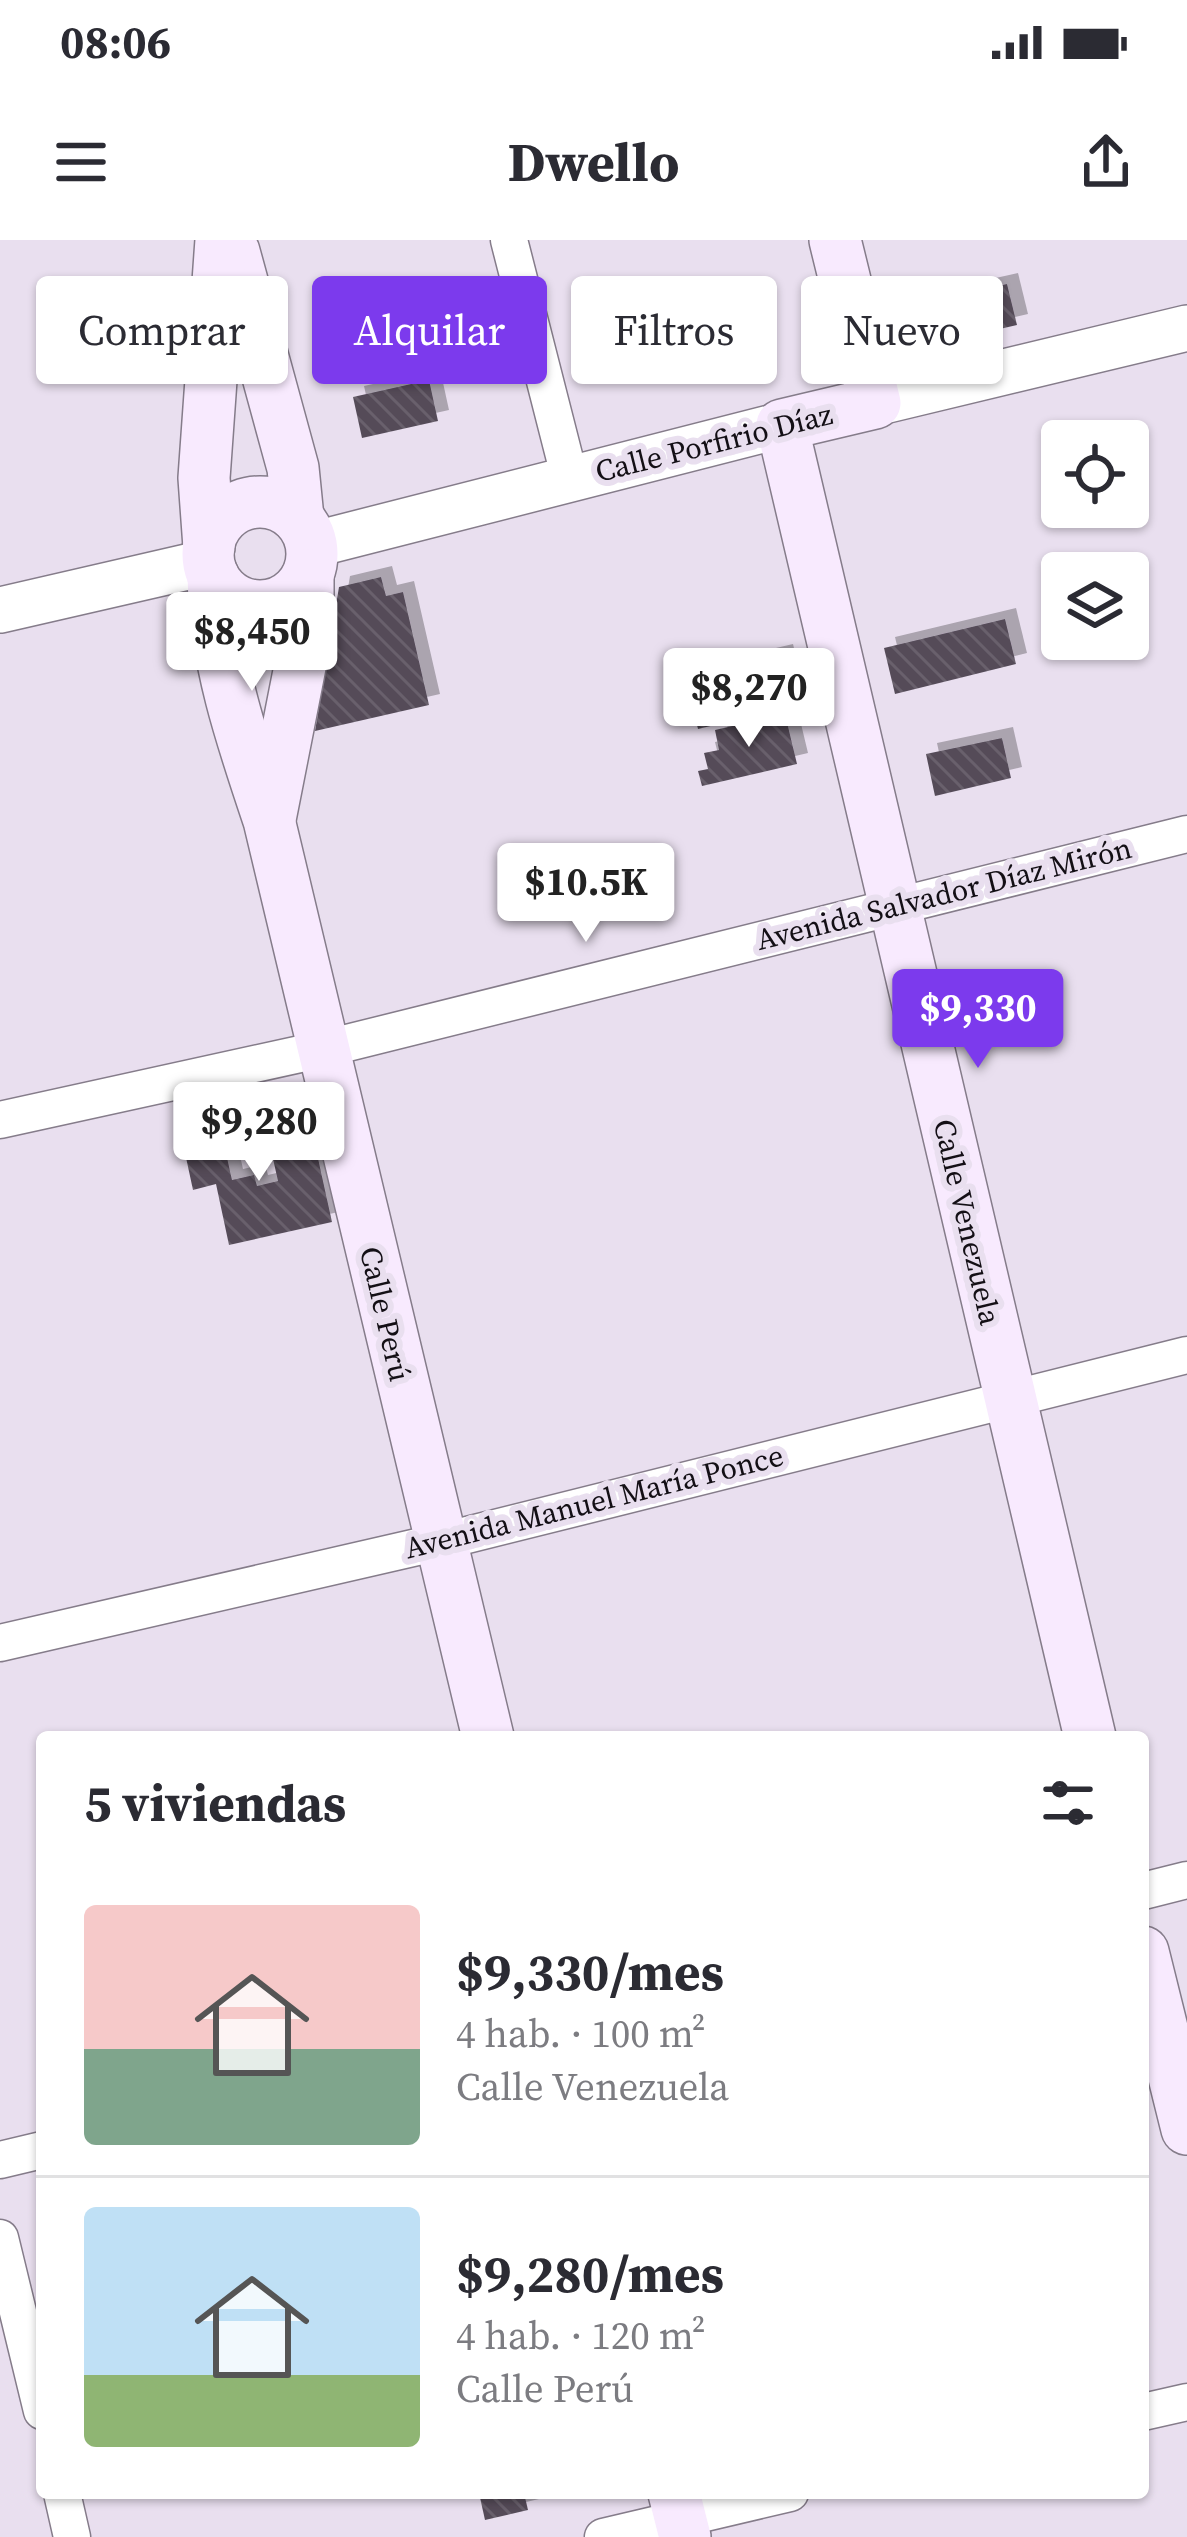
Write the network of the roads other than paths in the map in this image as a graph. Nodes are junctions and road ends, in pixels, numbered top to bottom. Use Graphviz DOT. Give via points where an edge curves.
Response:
graph roads {
  1 [pos="221,240"];
  2 [pos="230,240"];
  3 [pos="509,240"];
  4 [pos="836,240"];
  5 [pos="1187,328"];
  6 [pos="875,403"];
  7 [pos="782,425"];
  8 [pos="570,478"];
  9 [pos="306,546"];
  10 [pos="210,562"];
  11 [pos="0,610"];
  12 [pos="269,820"];
  13 [pos="1187,834"];
  14 [pos="895,905"];
  15 [pos="323,1048"];
  16 [pos="0,1120"];
  17 [pos="1187,1355"];
  18 [pos="1007,1399"];
  19 [pos="439,1541"];
  20 [pos="0,1643"];
  21 [pos="486,1731"];
  22 [pos="1089,1731"];
  23 [pos="1187,1880"];
  24 [pos="1149,1890"];
  25 [pos="1149,1976"];
  26 [pos="1187,2129"];
  27 [pos="36,2151"];
  28 [pos="0,2160"];
  29 [pos="0,2238"];
  30 [pos="36,2386"];
  31 [pos="1187,2402"];
  32 [pos="1149,2411"];
  33 [pos="63,2499"];
  34 [pos="761,2499"];
  35 [pos="680,2516"];
  36 [pos="72,2537"];
  37 [pos="603,2537"];
  1 -- 10 [label="main road, Calle Perú" via="204,478"];
  2 -- 9 [label="main road, Calle Perú" via="293,468"];
  3 -- 8 [label="street"];
  4 -- 6 [label="main road"];
  5 -- 6 [label="street, Calle Porfirio Díaz"];
  6 -- 7 [label="main road, Calle Porfirio Díaz"];
  7 -- 8 [label="street, Calle Porfirio Díaz"];
  7 -- 14 [label="main road, Calle Venezuela"];
  8 -- 9 [label="street, Calle Porfirio Díaz"];
  9 -- 10 [label="main road" via="269,502 236,508 214,531"];
  9 -- 10 [label="main road" via="286,601 236,601"];
  9 -- 12 [label="main road, Calle Perú" via="308,626"];
  10 -- 11 [label="street"];
  10 -- 12 [label="main road, Calle Perú" via="237,727"];
  12 -- 15 [label="main road, Calle Perú"];
  13 -- 14 [label="street, Avenida Salvador Díaz Mirón"];
  14 -- 15 [label="street, Avenida Salvador Díaz Mirón"];
  14 -- 18 [label="main road, Calle Venezuela"];
  15 -- 16 [label="street, Avenida Salvador Díaz Mirón"];
  15 -- 19 [label="main road, Calle Perú"];
  17 -- 18 [label="street, Avenida Manuel María Ponce"];
  18 -- 19 [label="street, Avenida Manuel María Ponce"];
  18 -- 22 [label="main road, Calle Venezuela"];
  19 -- 20 [label="street, Avenida Manuel María Ponce"];
  19 -- 21 [label="main road, Calle Perú"];
  23 -- 24 [label="street"];
  25 -- 26 [label="main road"];
  27 -- 28 [label="street"];
  29 -- 30 [label="street"];
  31 -- 32 [label="street"];
  33 -- 36 [label="street"];
  34 -- 35 [label="street"];
  35 -- 37 [label="street"];
}
